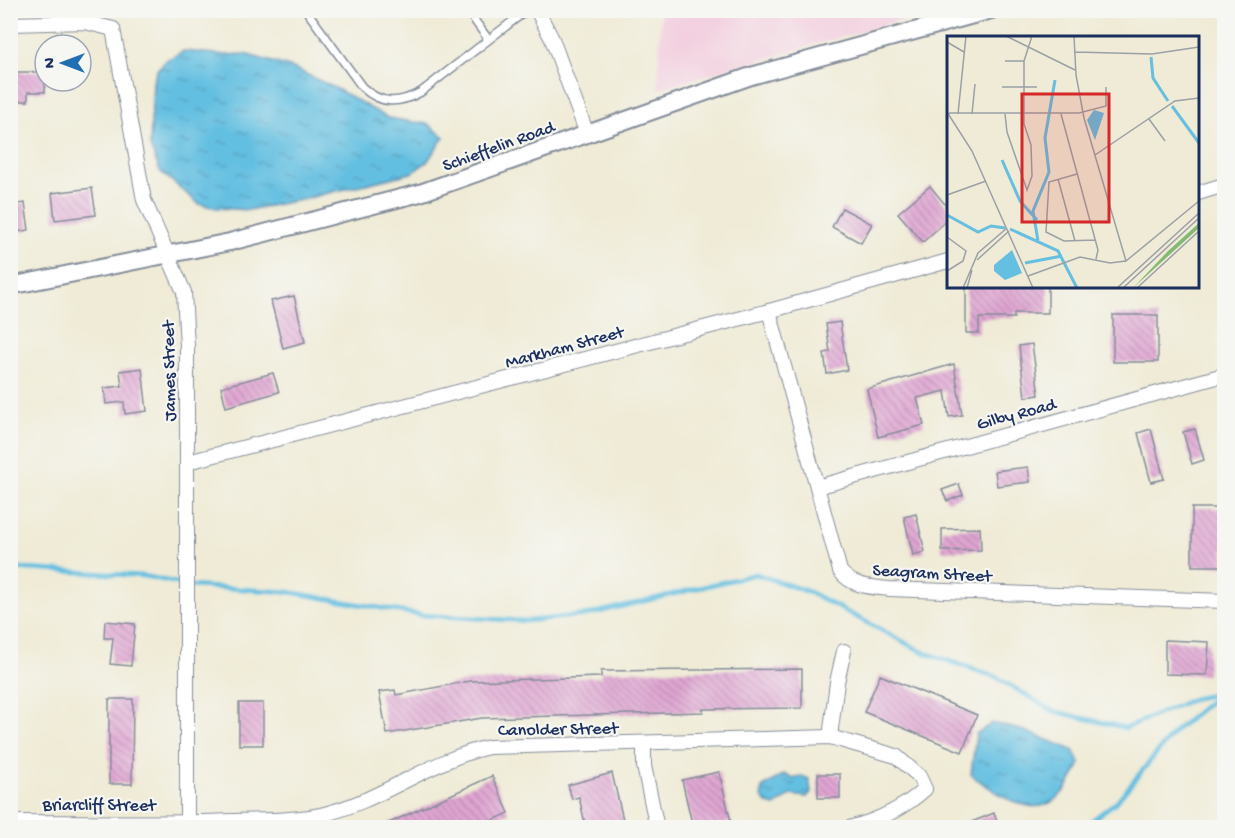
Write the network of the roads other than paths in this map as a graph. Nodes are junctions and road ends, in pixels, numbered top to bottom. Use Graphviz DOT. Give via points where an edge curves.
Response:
graph roads {
  1 [pos="306,10"];
  2 [pos="467,10"];
  3 [pos="527,10"];
  4 [pos="537,10"];
  5 [pos="991,10"];
  6 [pos="10,24"];
  7 [pos="488,39"];
  8 [pos="588,134"];
  9 [pos="1224,185"];
  10 [pos="1199,192"];
  11 [pos="167,254"];
  12 [pos="947,261"];
  13 [pos="10,286"];
  14 [pos="769,311"];
  15 [pos="1224,375"];
  16 [pos="188,462"];
  17 [pos="817,487"];
  18 [pos="1224,601"];
  19 [pos="844,651"];
  20 [pos="830,737"];
  21 [pos="644,744"];
  22 [pos="10,822"];
  23 [pos="187,825"];
  24 [pos="657,828"];
  25 [pos="849,828"];
  1 -- 7 [label="lane" via="362,87 384,100 407,100 421,92"];
  2 -- 7 [label="lane"];
  3 -- 7 [label="lane"];
  4 -- 8 [label="street"];
  5 -- 8 [label="street, Schieffelin Road" via="762,72"];
  6 -- 11 [label="street, James Street" via="85,22 113,29 144,200"];
  8 -- 11 [label="street, Schieffelin Road" via="420,193 295,227"];
  9 -- 10 [label="street"];
  11 -- 13 [label="street, Schieffelin Road"];
  11 -- 16 [label="street, James Street" via="184,292"];
  12 -- 14 [label="street, Markham Street"];
  14 -- 16 [label="street, Markham Street"];
  14 -- 17 [label="street, Seagram Street"];
  15 -- 17 [label="street, Gilby Road"];
  16 -- 23 [label="street, James Street"];
  17 -- 18 [label="street, Seagram Street" via="840,571 846,579 863,586"];
  19 -- 20 [label="street"];
  20 -- 21 [label="street, Canolder Street"];
  20 -- 25 [label="street, Canolder Street" via="896,756 919,776 926,789 882,817"];
  21 -- 23 [label="street, Canolder Street" via="489,747 460,753 344,808 320,815"];
  21 -- 24 [label="street" via="644,766"];
  22 -- 23 [label="street, Briarcliff Street"];
}
